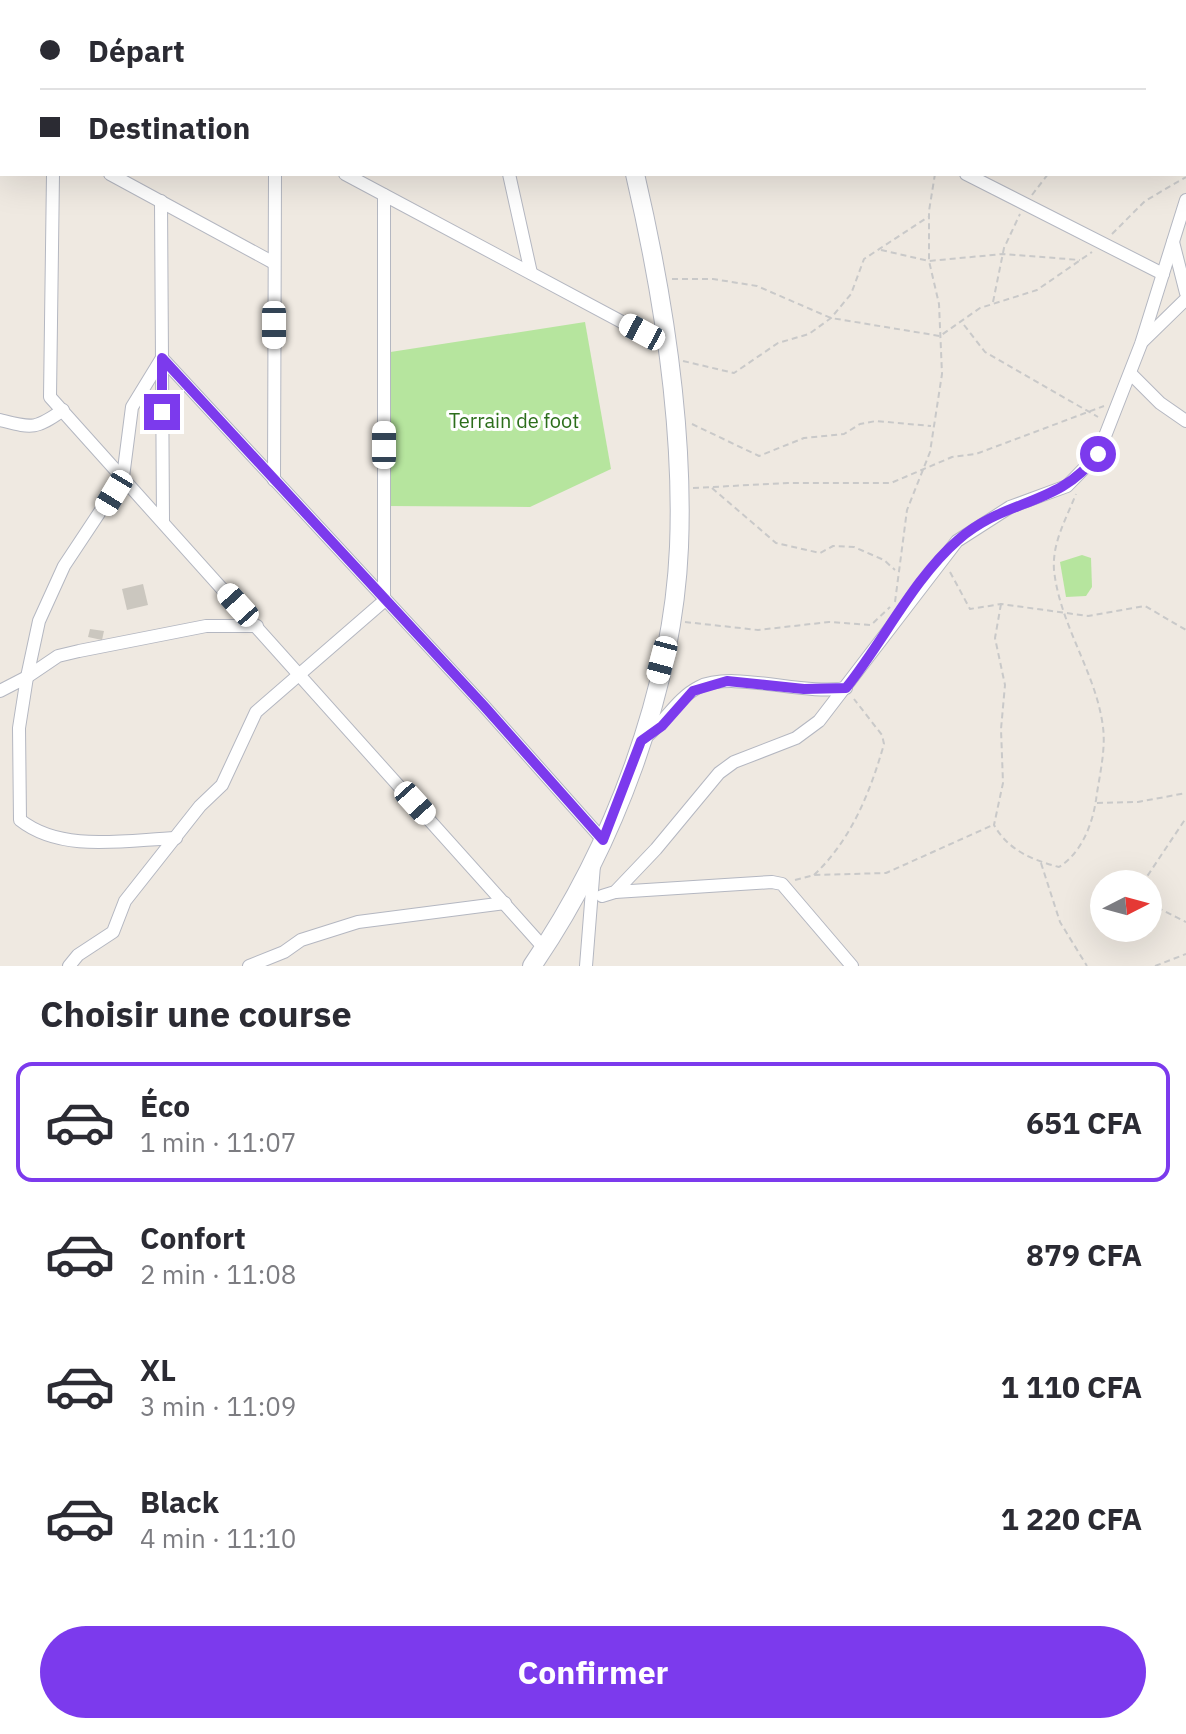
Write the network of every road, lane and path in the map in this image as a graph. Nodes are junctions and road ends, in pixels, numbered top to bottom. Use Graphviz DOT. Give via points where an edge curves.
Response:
graph roads {
  1 [pos="53,176"];
  2 [pos="114,176"];
  3 [pos="275,176"];
  4 [pos="349,176"];
  5 [pos="509,176"];
  6 [pos="635,176"];
  7 [pos="935,176"];
  8 [pos="970,176"];
  9 [pos="1046,176"];
  10 [pos="1186,177"];
  11 [pos="384,195"];
  12 [pos="1186,200"];
  13 [pos="161,201"];
  14 [pos="1024,205"];
  15 [pos="929,217"];
  16 [pos="1172,239"];
  17 [pos="1103,243"];
  18 [pos="878,249"];
  19 [pos="1003,254"];
  20 [pos="1081,260"];
  21 [pos="929,261"];
  22 [pos="274,263"];
  23 [pos="531,273"];
  24 [pos="1163,274"];
  25 [pos="657,278"];
  26 [pos="1186,293"];
  27 [pos="1186,299"];
  28 [pos="993,302"];
  29 [pos="831,318"];
  30 [pos="962,323"];
  31 [pos="940,336"];
  32 [pos="1141,344"];
  33 [pos="666,351"];
  34 [pos="162,358"];
  35 [pos="1131,374"];
  36 [pos="1121,400"];
  37 [pos="63,410"];
  38 [pos="1091,410"];
  39 [pos="673,415"];
  40 [pos="0,420"];
  41 [pos="1186,421"];
  42 [pos="934,426"];
  43 [pos="1111,429"];
  44 [pos="1087,469"];
  45 [pos="922,472"];
  46 [pos="123,477"];
  47 [pos="274,480"];
  48 [pos="711,487"];
  49 [pos="680,489"];
  50 [pos="163,521"];
  51 [pos="941,558"];
  52 [pos="896,571"];
  53 [pos="384,601"];
  54 [pos="1001,604"];
  55 [pos="1063,614"];
  56 [pos="672,620"];
  57 [pos="257,626"];
  58 [pos="1186,630"];
  59 [pos="301,675"];
  60 [pos="27,677"];
  61 [pos="846,688"];
  62 [pos="0,691"];
  63 [pos="641,741"];
  64 [pos="1186,793"];
  65 [pos="1095,803"];
  66 [pos="1186,818"];
  67 [pos="994,825"];
  68 [pos="176,838"];
  69 [pos="603,840"];
  70 [pos="595,858"];
  71 [pos="1041,863"];
  72 [pos="1151,870"];
  73 [pos="814,875"];
  74 [pos="782,884"];
  75 [pos="615,892"];
  76 [pos="602,896"];
  77 [pos="505,903"];
  78 [pos="1162,910"];
  79 [pos="1186,922"];
  80 [pos="544,948"];
  81 [pos="1186,954"];
  82 [pos="69,966"];
  83 [pos="249,966"];
  84 [pos="532,966"];
  85 [pos="586,966"];
  86 [pos="852,966"];
  87 [pos="1087,966"];
  88 [pos="1155,966"];
  1 -- 37 [label="street" via="50,397"];
  2 -- 13 [label="street"];
  3 -- 22 [label="street"];
  4 -- 11 [label="street"];
  5 -- 23 [label="street"];
  6 -- 25 [label="main road"];
  7 -- 15 [label="path"];
  8 -- 14 [label="street"];
  9 -- 14 [label="path"];
  10 -- 17 [label="path" via="1145,201"];
  11 -- 23 [label="street"];
  11 -- 53 [label="street"];
  12 -- 16 [label="street"];
  13 -- 22 [label="street"];
  13 -- 34 [label="street"];
  14 -- 17 [label="street"];
  14 -- 19 [label="path"];
  15 -- 18 [label="path"];
  15 -- 21 [label="path"];
  16 -- 24 [label="street"];
  16 -- 26 [label="street"];
  17 -- 20 [label="path"];
  17 -- 24 [label="street"];
  18 -- 21 [label="path"];
  18 -- 29 [label="path" via="864,259 851,294"];
  19 -- 20 [label="path"];
  19 -- 21 [label="path"];
  19 -- 28 [label="path"];
  20 -- 28 [label="path" via="1037,290"];
  21 -- 31 [label="path"];
  22 -- 47 [label="street"];
  23 -- 33 [label="street"];
  24 -- 32 [label="street"];
  25 -- 29 [label="path" via="757,286"];
  25 -- 33 [label="main road"];
  27 -- 32 [label="street"];
  28 -- 30 [label="path"];
  29 -- 31 [label="path"];
  29 -- 33 [label="path" via="809,334 778,343 734,373"];
  30 -- 31 [label="path"];
  30 -- 38 [label="path" via="985,352"];
  31 -- 42 [label="path" via="942,374"];
  32 -- 35 [label="street"];
  33 -- 39 [label="main road"];
  34 -- 46 [label="street" via="132,407"];
  34 -- 47 [label="street"];
  34 -- 50 [label="street"];
  35 -- 36 [label="street"];
  35 -- 41 [label="street"];
  36 -- 38 [label="path"];
  36 -- 43 [label="street"];
  37 -- 40 [label="street" via="40,427"];
  37 -- 46 [label="street"];
  38 -- 43 [label="path"];
  38 -- 45 [label="path"];
  39 -- 42 [label="path" via="759,456 804,438 844,434 876,421"];
  39 -- 49 [label="main road"];
  42 -- 45 [label="path"];
  43 -- 44 [label="street"];
  44 -- 51 [label="street" via="1056,493 1010,507 973,528"];
  44 -- 55 [label="path" via="1054,548"];
  45 -- 48 [label="path" via="891,483"];
  45 -- 52 [label="path" via="907,510"];
  46 -- 50 [label="street"];
  46 -- 60 [label="street" via="64,566 39,621"];
  47 -- 53 [label="street"];
  48 -- 49 [label="path"];
  48 -- 52 [label="path" via="776,543 820,553 833,546 854,547"];
  49 -- 56 [label="main road"];
  50 -- 57 [label="street"];
  51 -- 54 [label="path" via="970,609"];
  51 -- 61 [label="street"];
  52 -- 56 [label="path" via="894,603 871,625 829,622 758,630"];
  53 -- 59 [label="street"];
  53 -- 69 [label="street"];
  54 -- 55 [label="path"];
  54 -- 67 [label="path" via="995,638 1005,685 1003,783"];
  55 -- 58 [label="path" via="1088,616 1145,606"];
  55 -- 65 [label="path" via="1104,731"];
  56 -- 63 [label="main road"];
  57 -- 59 [label="street"];
  57 -- 60 [label="street" via="206,626 79,651 58,656"];
  59 -- 68 [label="street" via="256,712 222,785"];
  59 -- 77 [label="street"];
  60 -- 62 [label="street"];
  60 -- 68 [label="street" via="19,728 20,820 47,836 78,841"];
  61 -- 63 [label="street" via="709,683 693,691"];
  61 -- 73 [label="path" via="884,744 848,834"];
  61 -- 75 [label="street" via="808,730 719,773"];
  63 -- 69 [label="main road"];
  64 -- 65 [label="path"];
  65 -- 71 [label="path" via="1074,857 1059,867"];
  66 -- 72 [label="path"];
  67 -- 71 [label="path" via="1030,860"];
  67 -- 73 [label="path" via="886,873"];
  68 -- 82 [label="street" via="125,901 113,932"];
  69 -- 70 [label="main road"];
  70 -- 80 [label="main road"];
  70 -- 85 [label="street"];
  71 -- 87 [label="path" via="1060,922"];
  73 -- 74 [label="path"];
  74 -- 75 [label="street"];
  74 -- 86 [label="street"];
  75 -- 76 [label="street"];
  77 -- 80 [label="street"];
  77 -- 83 [label="street" via="358,922 301,940"];
  78 -- 79 [label="path"];
  80 -- 84 [label="main road"];
  81 -- 88 [label="path"];
}
